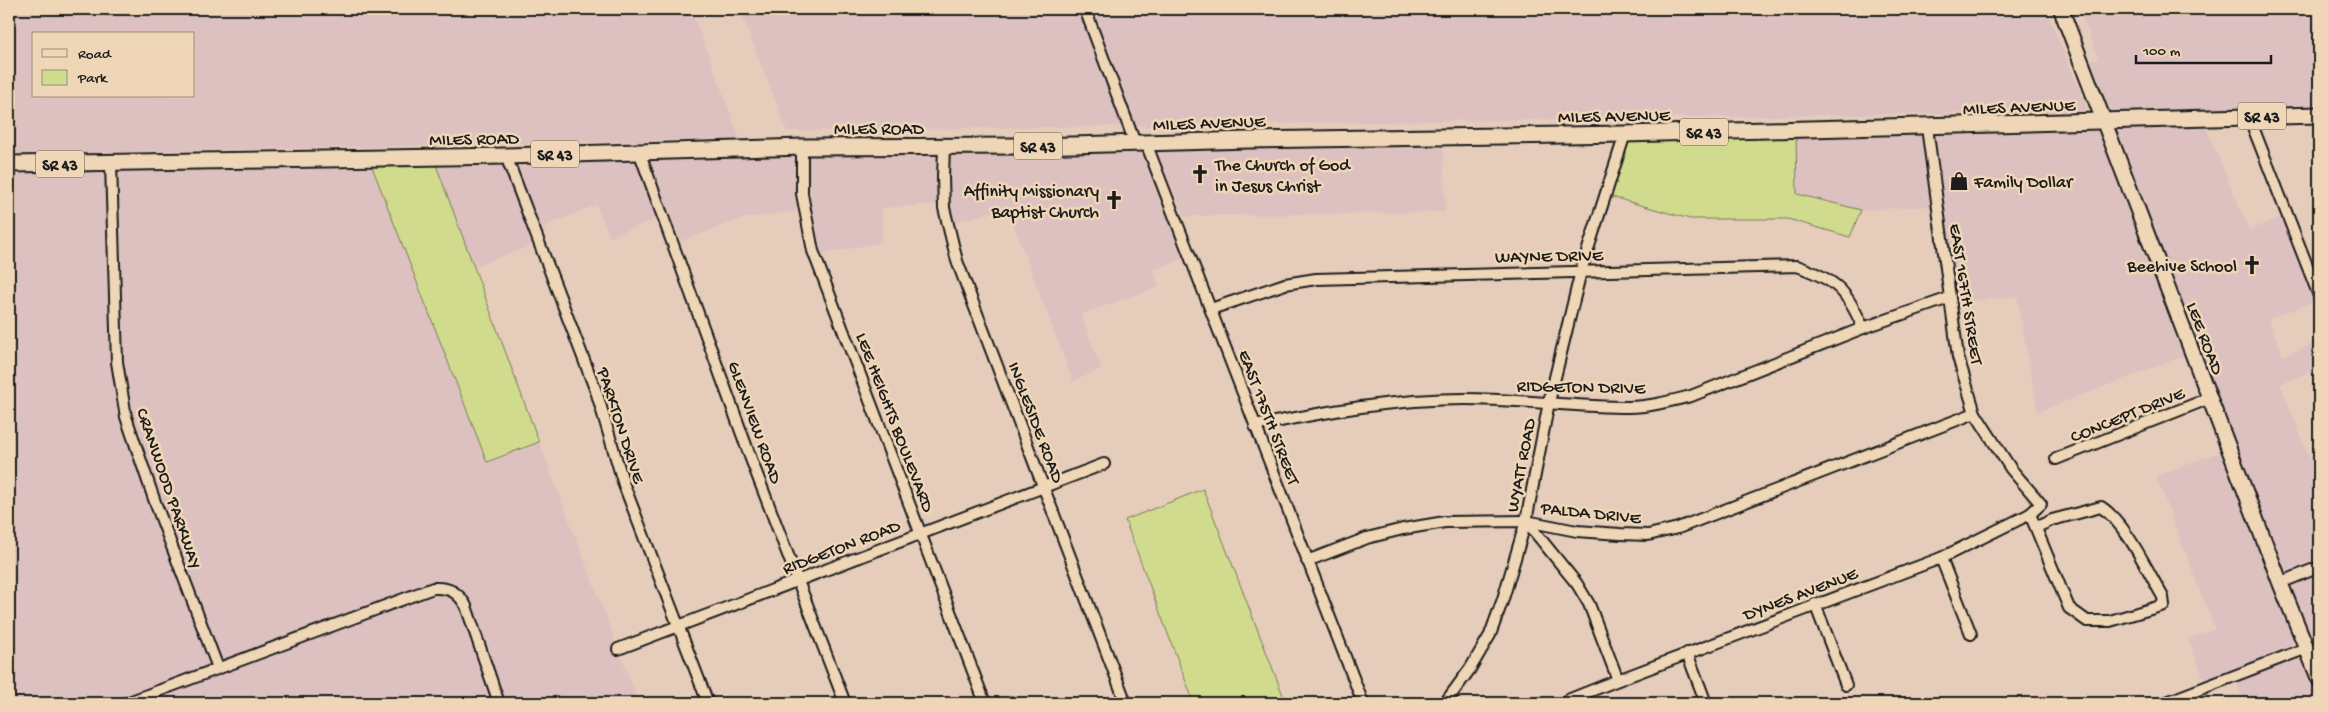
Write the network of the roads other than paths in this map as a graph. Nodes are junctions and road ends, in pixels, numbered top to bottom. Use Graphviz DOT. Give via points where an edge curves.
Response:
graph roads {
  1 [pos="1085,9"];
  2 [pos="2061,9"];
  3 [pos="2319,115"];
  4 [pos="2249,117"];
  5 [pos="2104,122"];
  6 [pos="1927,128"];
  7 [pos="1625,134"];
  8 [pos="1141,143"];
  9 [pos="999,146"];
  10 [pos="802,147"];
  11 [pos="944,147"];
  12 [pos="639,151"];
  13 [pos="506,156"];
  14 [pos="9,164"];
  15 [pos="111,164"];
  16 [pos="1581,271"];
  17 [pos="2319,296"];
  18 [pos="1949,298"];
  19 [pos="1211,309"];
  20 [pos="1863,328"];
  21 [pos="2210,398"];
  22 [pos="1549,402"];
  23 [pos="1975,413"];
  24 [pos="1255,426"];
  25 [pos="2056,459"];
  26 [pos="1104,464"];
  27 [pos="1044,486"];
  28 [pos="2041,504"];
  29 [pos="2030,514"];
  30 [pos="1526,521"];
  31 [pos="2037,527"];
  32 [pos="920,532"];
  33 [pos="1941,558"];
  34 [pos="1307,561"];
  35 [pos="2319,567"];
  36 [pos="798,580"];
  37 [pos="2280,583"];
  38 [pos="1815,604"];
  39 [pos="678,626"];
  40 [pos="1971,634"];
  41 [pos="2307,648"];
  42 [pos="618,649"];
  43 [pos="1687,654"];
  44 [pos="218,668"];
  45 [pos="2319,679"];
  46 [pos="1618,680"];
  47 [pos="1846,686"];
  48 [pos="126,703"];
  49 [pos="499,703"];
  50 [pos="708,703"];
  51 [pos="845,703"];
  52 [pos="985,703"];
  53 [pos="1126,703"];
  54 [pos="1363,703"];
  55 [pos="1445,703"];
  56 [pos="1566,703"];
  57 [pos="1706,703"];
  58 [pos="2164,703"];
  1 -- 8 [label="street, EAST 175TH STREET"];
  2 -- 5 [label="main road, LEE ROAD"];
  3 -- 4 [label="main road, MILES AVENUE / SR 43"];
  4 -- 5 [label="main road, MILES AVENUE / SR 43"];
  4 -- 17 [label="street"];
  5 -- 6 [label="main road, MILES AVENUE / SR 43"];
  5 -- 21 [label="main road, LEE ROAD"];
  6 -- 7 [label="main road, MILES AVENUE / SR 43"];
  6 -- 18 [label="street, EAST 167TH STREET"];
  7 -- 8 [label="main road, MILES AVENUE / SR 43"];
  7 -- 16 [label="street, WYATT ROAD"];
  8 -- 9 [label="main road, MILES AVENUE / SR 43"];
  8 -- 19 [label="street, EAST 175TH STREET"];
  9 -- 11 [label="main road, MILES ROAD / SR 43"];
  10 -- 11 [label="main road, MILES ROAD / SR 43"];
  10 -- 12 [label="main road, MILES ROAD / SR 43"];
  10 -- 32 [label="street, LEE HEIGHTS BOULEVARD" via="802,194 812,251"];
  11 -- 27 [label="street, INGLESIDE ROAD" via="944,208 957,261"];
  12 -- 13 [label="main road, MILES ROAD / SR 43"];
  12 -- 36 [label="street, GLENVIEW ROAD"];
  13 -- 15 [label="main road, MILES ROAD / SR 43"];
  13 -- 39 [label="street, PARKTON DRIVE" via="597,394 624,484"];
  14 -- 15 [label="main road, MILES ROAD / SR 43"];
  15 -- 44 [label="street, CRANWOOD PARKWAY" via="117,362 126,417"];
  16 -- 19 [label="street, WAYNE DRIVE" via="1316,279 1285,284"];
  16 -- 20 [label="street, WAYNE DRIVE" via="1797,266 1820,274 1837,286 1852,302"];
  16 -- 22 [label="street, WYATT ROAD"];
  18 -- 20 [label="street, RIDGETON DRIVE"];
  18 -- 23 [label="street, EAST 167TH STREET" via="1958,357"];
  19 -- 24 [label="street, EAST 175TH STREET"];
  20 -- 22 [label="street, RIDGETON DRIVE" via="1691,396 1629,407"];
  21 -- 25 [label="street, CONCEPT DRIVE"];
  21 -- 37 [label="main road, LEE ROAD"];
  22 -- 24 [label="street, RIDGETON DRIVE" via="1416,400"];
  22 -- 30 [label="street, WYATT ROAD"];
  23 -- 28 [label="street, EAST 167TH STREET" via="2011,469"];
  23 -- 30 [label="street, PALDA DRIVE" via="1678,528 1648,535 1620,534 1578,531"];
  24 -- 34 [label="street, EAST 175TH STREET"];
  26 -- 27 [label="street, RIDGETON ROAD"];
  27 -- 32 [label="street, RIDGETON ROAD"];
  27 -- 53 [label="street, INGLESIDE ROAD"];
  28 -- 29 [label="street, DYNES AVENUE"];
  29 -- 31 [label="street"];
  29 -- 33 [label="street, DYNES AVENUE"];
  30 -- 34 [label="street, PALDA DRIVE" via="1445,522 1403,529 1367,538"];
  30 -- 46 [label="street" via="1577,584 1589,604"];
  30 -- 55 [label="street, WYATT ROAD" via="1490,635"];
  31 -- 31 [label="street" via="2069,608 2087,621 2110,620 2164,605 2163,597 2111,513 2101,507"];
  32 -- 36 [label="street, RIDGETON ROAD"];
  32 -- 52 [label="street, LEE HEIGHTS BOULEVARD"];
  33 -- 38 [label="street, DYNES AVENUE"];
  33 -- 40 [label="street"];
  34 -- 54 [label="street, EAST 175TH STREET"];
  35 -- 37 [label="street"];
  36 -- 39 [label="street, RIDGETON ROAD"];
  36 -- 51 [label="street, GLENVIEW ROAD"];
  37 -- 41 [label="main road, LEE ROAD"];
  38 -- 43 [label="street, DYNES AVENUE"];
  38 -- 47 [label="street"];
  39 -- 42 [label="street, RIDGETON ROAD"];
  39 -- 50 [label="street, PARKTON DRIVE"];
  41 -- 45 [label="main road, LEE ROAD"];
  41 -- 58 [label="street"];
  43 -- 46 [label="street, DYNES AVENUE"];
  43 -- 57 [label="street"];
  44 -- 48 [label="street"];
  44 -- 49 [label="street" via="442,587 460,595 466,606"];
  46 -- 56 [label="street, DYNES AVENUE"];
}
